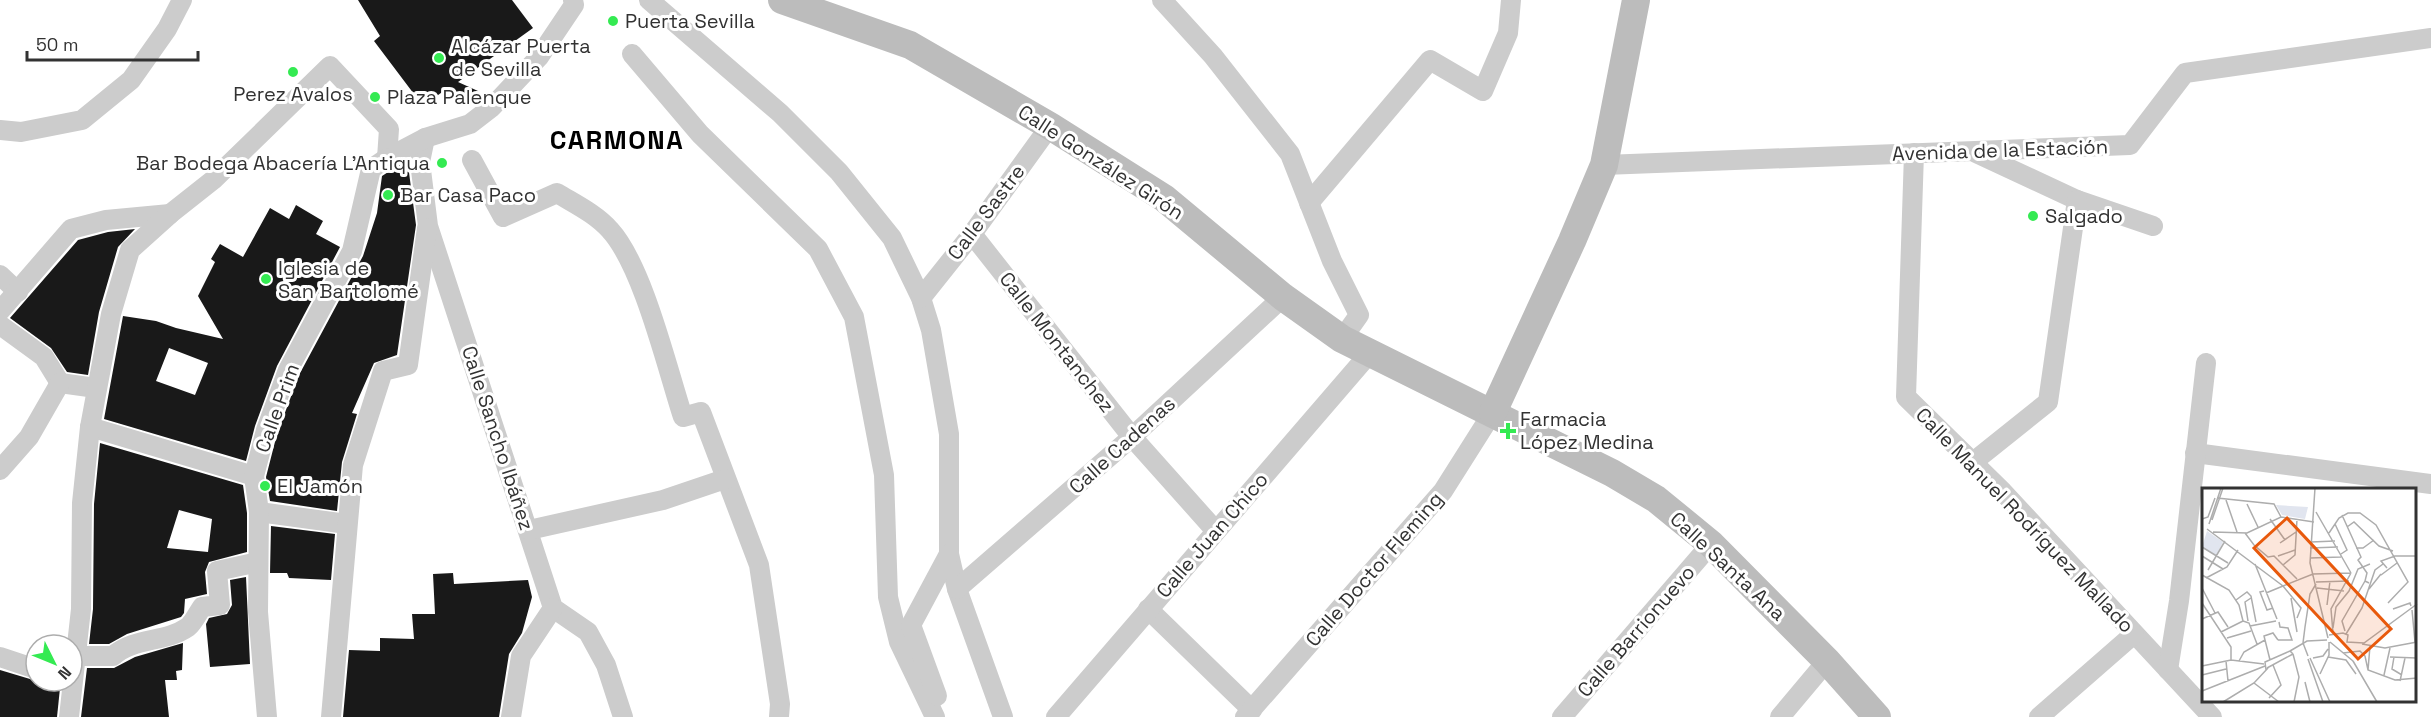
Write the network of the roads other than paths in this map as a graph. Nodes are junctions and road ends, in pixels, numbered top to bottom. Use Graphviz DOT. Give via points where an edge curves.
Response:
graph roads {
  1 [pos="182,0"];
  2 [pos="649,0"];
  3 [pos="782,0"];
  4 [pos="1162,0"];
  5 [pos="1511,0"];
  6 [pos="1636,0"];
  7 [pos="575,2"];
  8 [pos="2431,38"];
  9 [pos="632,54"];
  10 [pos="1050,126"];
  11 [pos="0,130"];
  12 [pos="425,138"];
  13 [pos="1972,151"];
  14 [pos="1914,153"];
  15 [pos="387,158"];
  16 [pos="472,160"];
  17 [pos="1604,165"];
  18 [pos="2077,200"];
  19 [pos="1309,203"];
  20 [pos="170,213"];
  21 [pos="428,226"];
  22 [pos="2153,226"];
  23 [pos="972,234"];
  24 [pos="0,275"];
  25 [pos="18,292"];
  26 [pos="1283,297"];
  27 [pos="921,298"];
  28 [pos="0,311"];
  29 [pos="0,325"];
  30 [pos="1342,339"];
  31 [pos="1369,354"];
  32 [pos="2206,363"];
  33 [pos="60,383"];
  34 [pos="96,388"];
  35 [pos="1492,412"];
  36 [pos="90,428"];
  37 [pos="1132,438"];
  38 [pos="2195,453"];
  39 [pos="1973,462"];
  40 [pos="0,470"];
  41 [pos="254,476"];
  42 [pos="725,479"];
  43 [pos="2431,484"];
  44 [pos="259,512"];
  45 [pos="347,524"];
  46 [pos="529,530"];
  47 [pos="1215,530"];
  48 [pos="1711,544"];
  49 [pos="949,554"];
  50 [pos="258,562"];
  51 [pos="957,589"];
  52 [pos="553,608"];
  53 [pos="1148,609"];
  54 [pos="79,633"];
  55 [pos="2134,634"];
  56 [pos="84,656"];
  57 [pos="0,657"];
  58 [pos="1827,661"];
  59 [pos="24,665"];
  60 [pos="2168,670"];
  61 [pos="71,693"];
  62 [pos="1249,713"];
  63 [pos="69,717"];
  64 [pos="267,717"];
  65 [pos="331,717"];
  66 [pos="511,717"];
  67 [pos="623,717"];
  68 [pos="779,717"];
  69 [pos="935,717"];
  70 [pos="947,717"];
  71 [pos="1003,717"];
  72 [pos="1056,717"];
  73 [pos="1562,717"];
  74 [pos="1780,717"];
  75 [pos="1877,717"];
  76 [pos="2039,717"];
  77 [pos="2212,717"];
  1 -- 11 [label="street" via="131,80 82,120 21,132"];
  2 -- 27 [label="street" via="780,113 839,172 892,238"];
  3 -- 10 [label="street, Calle González Girón" via="910,45"];
  4 -- 19 [label="street" via="1213,56 1290,154"];
  5 -- 19 [label="street" via="1508,33 1483,91 1430,60"];
  6 -- 17 [label="street"];
  7 -- 12 [label="street" via="539,57 498,102 470,124"];
  8 -- 13 [label="street, Avenida de la Estación" via="2186,73 2130,145"];
  9 -- 69 [label="street" via="700,134 818,249 854,317 884,475 888,597 899,642"];
  10 -- 23 [label="street, Calle Sastre"];
  10 -- 26 [label="street, Calle González Girón" via="1164,198"];
  12 -- 15 [label="street"];
  12 -- 21 [label="street, Calle Sancho Ibáñez" via="420,162"];
  13 -- 14 [label="street, Avenida de la Estación"];
  13 -- 18 [label="street"];
  14 -- 17 [label="street, Avenida de la Estación"];
  14 -- 39 [label="street, Calle Manuel Rodríguez Mallado" via="1906,397"];
  15 -- 20 [label="street" via="389,129 330,66 213,180"];
  15 -- 41 [label="street, Calle Prim" via="371,169 352,251 288,370"];
  16 -- 42 [label="street" via="503,217 557,193 608,228 622,245 644,296 683,417 701,412"];
  17 -- 35 [label="street"];
  18 -- 22 [label="street"];
  18 -- 39 [label="street" via="2048,402"];
  19 -- 30 [label="street" via="1359,315"];
  20 -- 25 [label="street" via="106,220 72,230"];
  20 -- 34 [label="street" via="130,250 111,314"];
  21 -- 45 [label="street" via="408,364 383,371 353,465"];
  21 -- 46 [label="street, Calle Sancho Ibáñez"];
  23 -- 27 [label="street, Calle Sastre"];
  23 -- 37 [label="street, Calle Montanchez"];
  24 -- 25 [label="street"];
  25 -- 28 [label="street"];
  26 -- 30 [label="street, Calle González Girón"];
  26 -- 37 [label="street, Calle Cadenas"];
  27 -- 49 [label="street" via="931,330 949,434"];
  29 -- 33 [label="street" via="44,357"];
  30 -- 31 [label="street, Calle González Girón"];
  31 -- 35 [label="street, Calle González Girón"];
  31 -- 47 [label="street, Calle Juan Chico"];
  32 -- 38 [label="street"];
  33 -- 34 [label="street"];
  33 -- 40 [label="street" via="29,437"];
  34 -- 36 [label="street"];
  35 -- 48 [label="street, Calle Santa Ana" via="1656,499"];
  35 -- 62 [label="street, Calle Doctor Fleming" via="1443,491"];
  36 -- 41 [label="street"];
  36 -- 54 [label="street" via="82,503"];
  37 -- 47 [label="street, Calle Montanchez"];
  37 -- 51 [label="street, Calle Cadenas"];
  38 -- 43 [label="street"];
  38 -- 60 [label="street"];
  39 -- 55 [label="street, Calle Manuel Rodríguez Mallado"];
  41 -- 44 [label="street, Calle Prim"];
  42 -- 46 [label="street" via="663,500"];
  42 -- 68 [label="street" via="759,565"];
  44 -- 45 [label="street"];
  44 -- 50 [label="street, Calle Prim"];
  45 -- 65 [label="street"];
  46 -- 52 [label="street, Calle Sancho Ibáñez"];
  47 -- 53 [label="street, Calle Juan Chico"];
  48 -- 58 [label="street, Calle Santa Ana"];
  48 -- 73 [label="street, Calle Barrionuevo"];
  49 -- 51 [label="street"];
  49 -- 70 [label="street" via="911,625"];
  50 -- 56 [label="street" via="217,571 220,605 202,607 188,626 149,641 125,645 113,656"];
  50 -- 64 [label="street, Calle Prim"];
  51 -- 71 [label="street"];
  52 -- 66 [label="street" via="521,656"];
  52 -- 67 [label="street" via="588,632 606,665"];
  53 -- 62 [label="street"];
  53 -- 72 [label="street, Calle Juan Chico"];
  55 -- 60 [label="street, Calle Manuel Rodríguez Mallado"];
  55 -- 76 [label="street"];
  57 -- 59 [label="street"];
  58 -- 74 [label="street"];
  58 -- 75 [label="street, Calle Santa Ana"];
  60 -- 77 [label="street, Calle Manuel Rodríguez Mallado"];
  61 -- 63 [label="street"];
}
